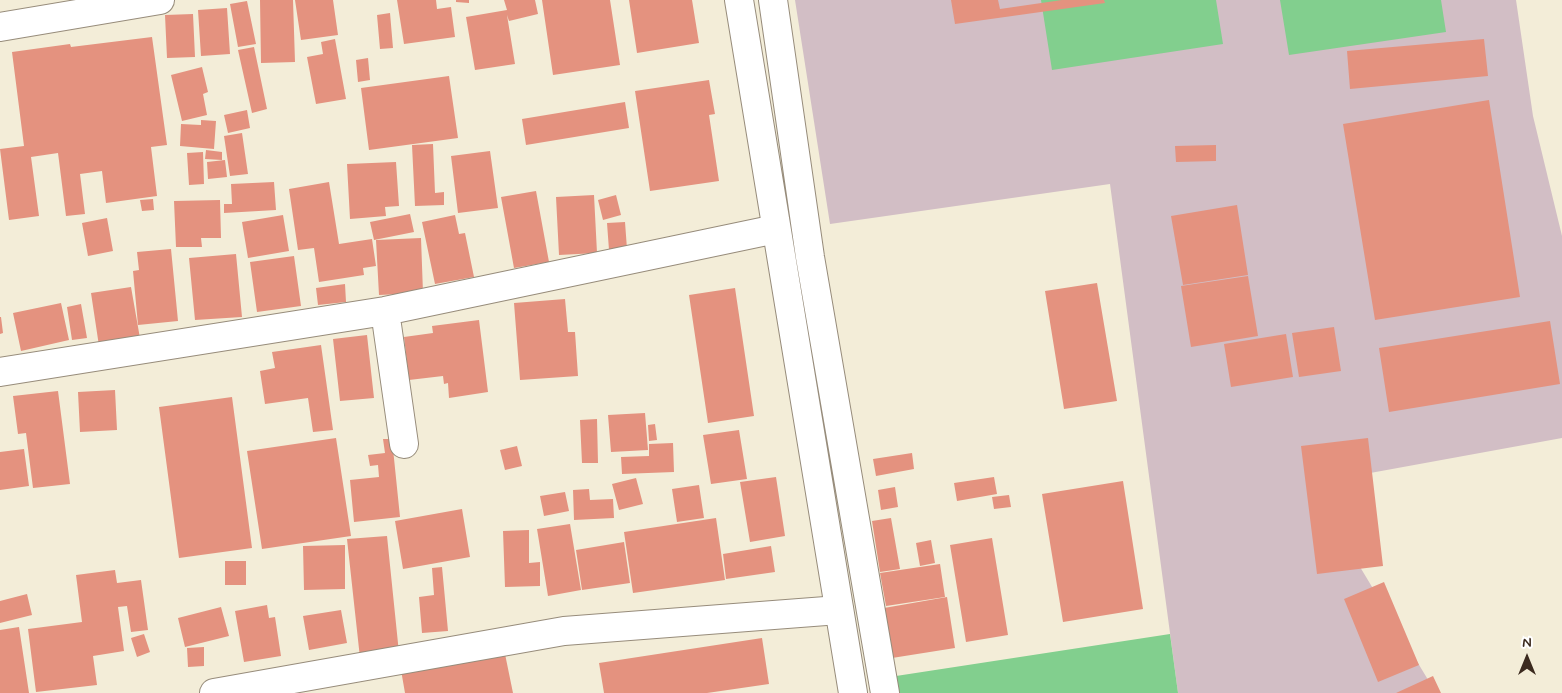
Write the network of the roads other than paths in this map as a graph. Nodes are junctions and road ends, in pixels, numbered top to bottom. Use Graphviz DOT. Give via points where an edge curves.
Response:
graph roads {
  1 [pos="160,0"];
  2 [pos="739,0"];
  3 [pos="773,0"];
  4 [pos="0,27"];
  5 [pos="776,229"];
  6 [pos="384,312"];
  7 [pos="0,372"];
  8 [pos="404,444"];
  9 [pos="839,610"];
  10 [pos="214,693"];
  11 [pos="853,693"];
  12 [pos="885,693"];
  1 -- 4 [label="street"];
  2 -- 5 [label="street"];
  3 -- 12 [label="street" via="810,257"];
  5 -- 6 [label="street"];
  5 -- 9 [label="street"];
  6 -- 7 [label="street"];
  6 -- 8 [label="street"];
  9 -- 10 [label="street" via="564,631"];
  9 -- 11 [label="street"];
}
